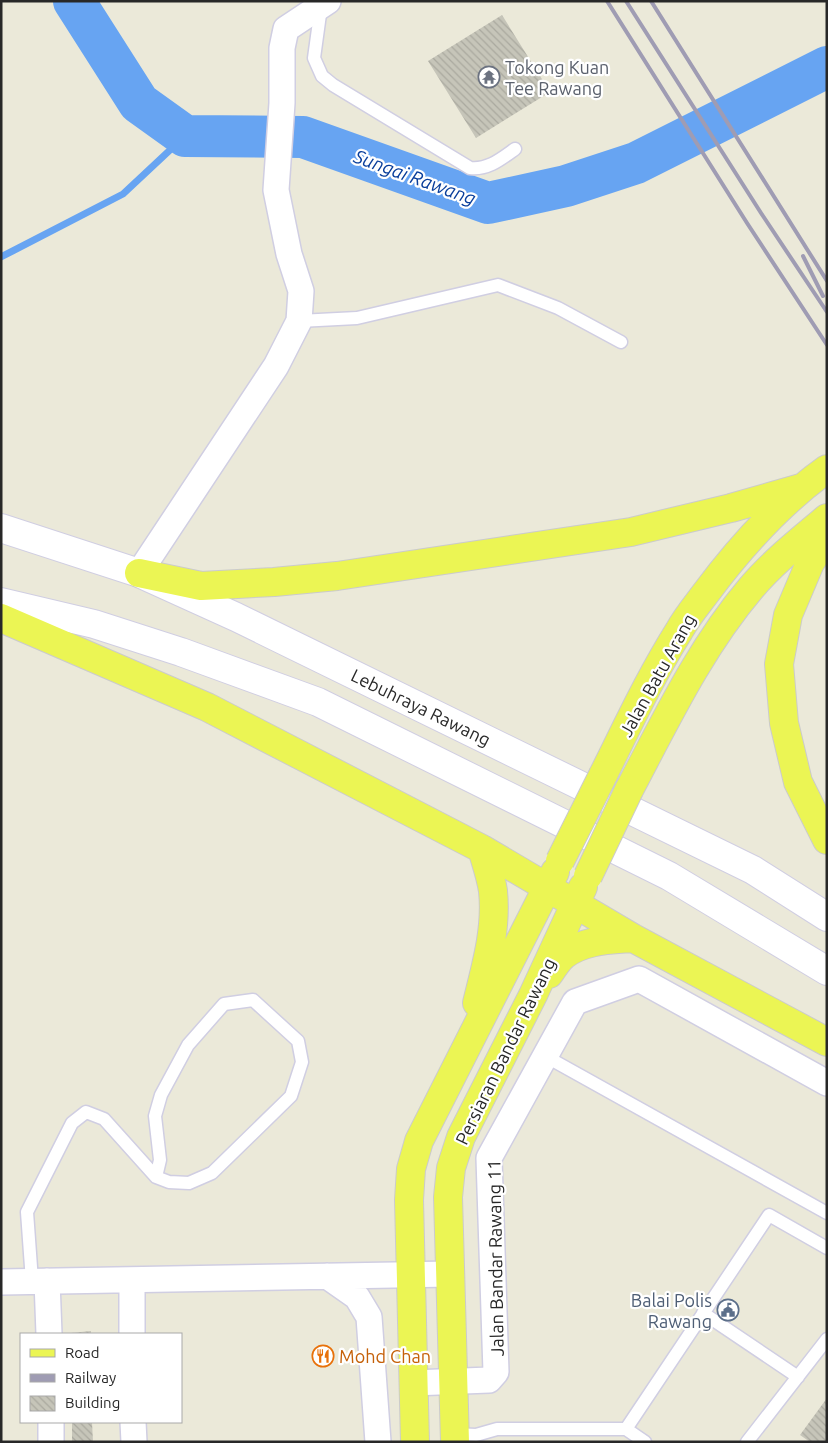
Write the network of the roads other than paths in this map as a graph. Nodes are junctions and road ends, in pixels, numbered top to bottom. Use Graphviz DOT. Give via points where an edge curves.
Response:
graph roads {
  1 [pos="324,4"];
  2 [pos="515,149"];
  3 [pos="298,321"];
  4 [pos="621,342"];
  5 [pos="827,469"];
  6 [pos="801,488"];
  7 [pos="827,518"];
  8 [pos="1,528"];
  9 [pos="827,537"];
  10 [pos="139,573"];
  11 [pos="1,602"];
  12 [pos="1,618"];
  13 [pos="827,840"];
  14 [pos="482,849"];
  15 [pos="547,888"];
  16 [pos="575,904"];
  17 [pos="827,918"];
  18 [pos="633,938"];
  19 [pos="827,971"];
  20 [pos="533,995"];
  21 [pos="827,1042"];
  22 [pos="466,1048"];
  23 [pos="545,1056"];
  24 [pos="827,1083"];
  25 [pos="156,1177"];
  26 [pos="827,1213"];
  27 [pos="827,1248"];
  28 [pos="451,1274"];
  29 [pos="411,1275"];
  30 [pos="327,1276"];
  31 [pos="132,1280"];
  32 [pos="39,1281"];
  33 [pos="1,1282"];
  34 [pos="703,1313"];
  35 [pos="48,1333"];
  36 [pos="132,1333"];
  37 [pos="827,1339"];
  38 [pos="798,1377"];
  39 [pos="454,1382"];
  40 [pos="413,1383"];
  41 [pos="51,1423"];
  42 [pos="134,1423"];
  43 [pos="626,1429"];
  44 [pos="497,1435"];
  45 [pos="454,1438"];
  46 [pos="52,1442"];
  47 [pos="134,1442"];
  48 [pos="378,1442"];
  49 [pos="415,1442"];
  50 [pos="646,1442"];
  51 [pos="747,1442"];
  1 -- 2 [label="lane" via="314,58 322,76 333,85 470,168 490,165"];
  1 -- 3 [label="street" via="286,29 282,48 276,190 301,292"];
  3 -- 4 [label="lane" via="357,318 498,285 558,308"];
  3 -- 10 [label="street" via="276,366"];
  5 -- 6 [label="main road, Jalan Batu Arang"];
  6 -- 10 [label="main road" via="631,532 337,576 201,586"];
  6 -- 15 [label="main road, Jalan Batu Arang, bridge" via="750,537 679,630 651,679"];
  7 -- 16 [label="main road, Persiaran Bandar Rawang, bridge" via="752,587 694,667 629,790"];
  8 -- 10 [label="street, Lebuhraya Rawang"];
  9 -- 13 [label="main road" via="810,564 788,615 779,664 784,723 798,782"];
  10 -- 17 [label="street, Lebuhraya Rawang" via="236,617 753,870"];
  11 -- 19 [label="street" via="94,624 318,702 670,876"];
  12 -- 14 [label="main road" via="207,707"];
  14 -- 15 [label="main road"];
  14 -- 22 [label="main road" via="493,890 494,923"];
  15 -- 16 [label="main road"];
  15 -- 22 [label="main road, Persiaran Bandar Rawang"];
  16 -- 18 [label="main road"];
  16 -- 20 [label="main road, Persiaran Bandar Rawang"];
  18 -- 20 [label="main road" via="599,941 562,956"];
  18 -- 21 [label="main road"];
  20 -- 28 [label="main road, Persiaran Bandar Rawang" via="461,1137 451,1168 448,1197"];
  22 -- 29 [label="main road, Persiaran Bandar Rawang" via="419,1140 411,1169"];
  23 -- 24 [label="street, Jalan Bandar Rawang 11" via="574,1002 639,979"];
  23 -- 26 [label="lane"];
  23 -- 39 [label="street, Jalan Bandar Rawang 11" via="489,1158 496,1372 489,1380"];
  25 -- 25 [label="lane" via="160,1160 155,1116 161,1095 188,1045 224,1004 253,1000 298,1042 302,1062 291,1096 212,1173 189,1183 169,1182"];
  25 -- 32 [label="lane" via="104,1120 86,1112 72,1123 27,1212"];
  27 -- 34 [label="lane" via="769,1215"];
  28 -- 29 [label="street"];
  28 -- 39 [label="main road, Persiaran Bandar Rawang"];
  29 -- 30 [label="street"];
  29 -- 40 [label="main road, Persiaran Bandar Rawang"];
  30 -- 31 [label="street"];
  30 -- 48 [label="street" via="357,1297 368,1317"];
  31 -- 32 [label="street"];
  31 -- 36 [label="street"];
  32 -- 33 [label="street"];
  32 -- 35 [label="street"];
  34 -- 38 [label="lane"];
  34 -- 43 [label="lane"];
  37 -- 38 [label="lane"];
  38 -- 51 [label="lane"];
  39 -- 40 [label="street, Jalan Bandar Rawang 11"];
  39 -- 45 [label="main road, Persiaran Bandar Rawang"];
  40 -- 49 [label="main road, Persiaran Bandar Rawang"];
  41 -- 46 [label="street"];
  42 -- 47 [label="street"];
  43 -- 44 [label="lane"];
  43 -- 50 [label="lane"];
  44 -- 45 [label="lane"];
}
